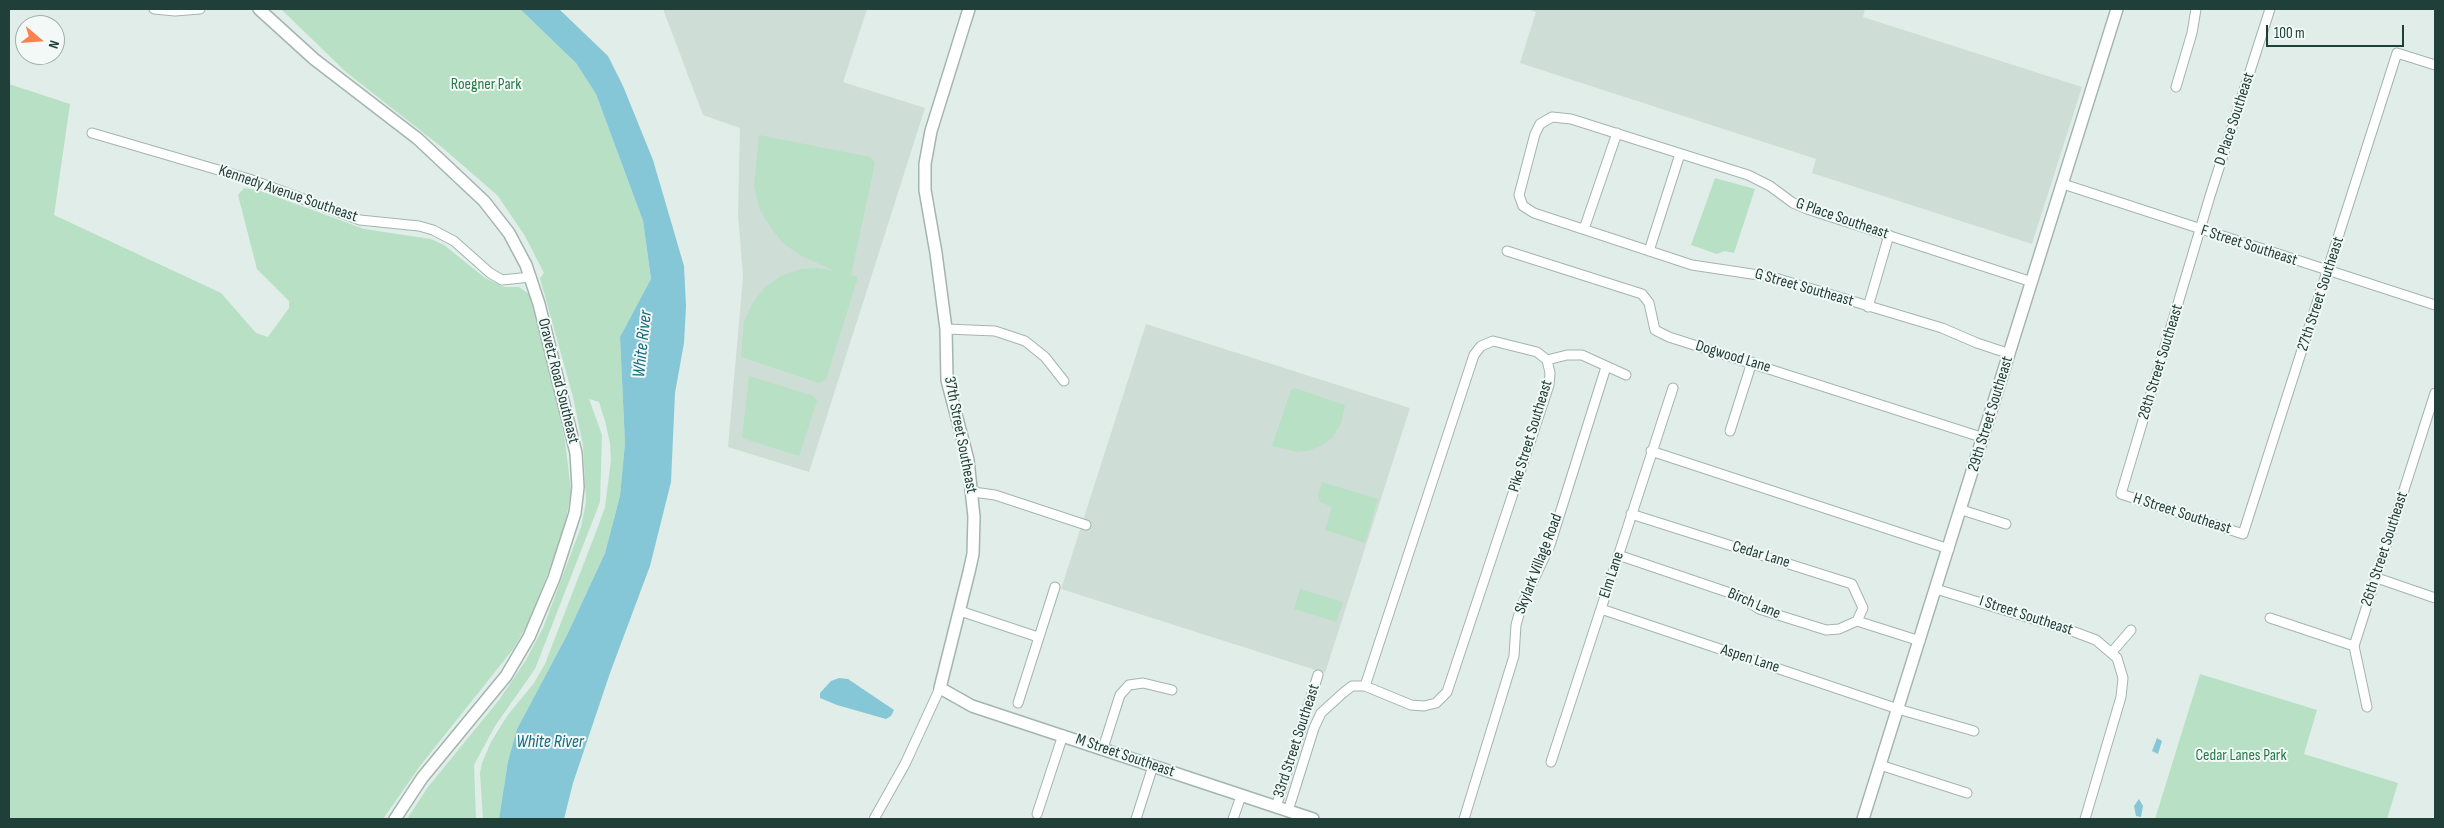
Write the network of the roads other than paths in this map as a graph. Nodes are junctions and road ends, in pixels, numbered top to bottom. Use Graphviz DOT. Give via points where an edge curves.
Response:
graph roads {
  1 [pos="154,9"];
  2 [pos="200,9"];
  3 [pos="259,9"];
  4 [pos="969,9"];
  5 [pos="2118,9"];
  6 [pos="2196,9"];
  7 [pos="2270,9"];
  8 [pos="2435,65"];
  9 [pos="2176,87"];
  10 [pos="92,132"];
  11 [pos="1617,133"];
  12 [pos="1680,154"];
  13 [pos="2063,184"];
  14 [pos="1539,215"];
  15 [pos="1584,229"];
  16 [pos="2201,230"];
  17 [pos="1889,236"];
  18 [pos="1508,251"];
  19 [pos="1648,251"];
  20 [pos="2329,272"];
  21 [pos="531,277"];
  22 [pos="2032,282"];
  23 [pos="2435,305"];
  24 [pos="1868,307"];
  25 [pos="946,329"];
  26 [pos="2010,354"];
  27 [pos="1547,360"];
  28 [pos="1752,362"];
  29 [pos="1606,367"];
  30 [pos="1626,375"];
  31 [pos="1064,381"];
  32 [pos="1673,388"];
  33 [pos="2435,393"];
  34 [pos="1730,431"];
  35 [pos="1984,438"];
  36 [pos="1651,451"];
  37 [pos="973,492"];
  38 [pos="2121,494"];
  39 [pos="1962,510"];
  40 [pos="1631,514"];
  41 [pos="2006,524"];
  42 [pos="1086,525"];
  43 [pos="2243,534"];
  44 [pos="1949,549"];
  45 [pos="1618,555"];
  46 [pos="2376,578"];
  47 [pos="1055,587"];
  48 [pos="1936,589"];
  49 [pos="2435,598"];
  50 [pos="1601,609"];
  51 [pos="960,611"];
  52 [pos="2270,618"];
  53 [pos="1857,621"];
  54 [pos="2131,630"];
  55 [pos="1038,637"];
  56 [pos="1920,641"];
  57 [pos="2354,646"];
  58 [pos="2112,652"];
  59 [pos="1318,675"];
  60 [pos="1365,686"];
  61 [pos="940,688"];
  62 [pos="1172,690"];
  63 [pos="1018,703"];
  64 [pos="2367,707"];
  65 [pos="1898,709"];
  66 [pos="1974,731"];
  67 [pos="1063,735"];
  68 [pos="1103,748"];
  69 [pos="1551,762"];
  70 [pos="1880,765"];
  71 [pos="1153,766"];
  72 [pos="1967,793"];
  73 [pos="1241,796"];
  74 [pos="1276,807"];
  75 [pos="1288,811"];
  76 [pos="1038,814"];
  77 [pos="395,819"];
  78 [pos="874,819"];
  79 [pos="1136,819"];
  80 [pos="1233,819"];
  81 [pos="1313,819"];
  82 [pos="1464,819"];
  83 [pos="1863,819"];
  84 [pos="2085,819"];
  1 -- 2 [label="street"];
  3 -- 21 [label="street, Oravetz Road Southeast" via="314,59 418,139 484,201 509,232"];
  4 -- 25 [label="street, 37th Street Southeast" via="931,131 925,164 925,190"];
  5 -- 13 [label="street, 29th Street Southeast"];
  6 -- 9 [label="street"];
  7 -- 16 [label="street, D Place Southeast"];
  8 -- 20 [label="street, 27th Street Southeast" via="2398,53"];
  10 -- 21 [label="street, Kennedy Avenue Southeast" via="249,179 355,219 425,227 454,241 502,280"];
  11 -- 12 [label="street, G Place Southeast"];
  11 -- 14 [label="street, G Place Southeast" via="1571,119 1552,117 1540,124 1519,195 1523,206"];
  11 -- 15 [label="street"];
  12 -- 17 [label="street, G Place Southeast" via="1756,178 1798,206"];
  12 -- 19 [label="street"];
  13 -- 16 [label="street, F Street Southeast"];
  13 -- 22 [label="street, 29th Street Southeast"];
  14 -- 15 [label="street, G Street Southeast"];
  15 -- 19 [label="street, G Street Southeast"];
  16 -- 20 [label="street, F Street Southeast"];
  16 -- 38 [label="street, 28th Street Southeast"];
  17 -- 22 [label="street, G Place Southeast"];
  17 -- 24 [label="street"];
  18 -- 28 [label="street, Dogwood Lane" via="1642,294 1649,303 1652,325 1658,333"];
  19 -- 24 [label="street, G Street Southeast" via="1706,268 1772,277"];
  20 -- 23 [label="street, F Street Southeast"];
  20 -- 43 [label="street, 27th Street Southeast"];
  21 -- 77 [label="street, Oravetz Road Southeast" via="572,433 578,473 575,513 554,578 520,653 493,692 422,778"];
  22 -- 26 [label="street, 29th Street Southeast"];
  24 -- 26 [label="street, G Street Southeast" via="1942,328"];
  25 -- 31 [label="street" via="995,331 1025,341 1045,357"];
  25 -- 37 [label="street, 37th Street Southeast" via="948,380"];
  26 -- 35 [label="street, 29th Street Southeast"];
  27 -- 29 [label="street" via="1582,355 1596,359"];
  27 -- 60 [label="street, Pike Street Southeast" via="1530,349 1496,341 1483,344 1474,355"];
  27 -- 60 [label="street, Pike Street Southeast" via="1549,385 1447,692 1436,703 1417,706"];
  28 -- 34 [label="street"];
  28 -- 35 [label="street, Dogwood Lane"];
  29 -- 30 [label="street"];
  29 -- 82 [label="street, Skylark Village Road" via="1550,545 1516,625 1514,656"];
  32 -- 36 [label="street, Elm Lane"];
  33 -- 46 [label="street, 26th Street Southeast"];
  35 -- 39 [label="street, 29th Street Southeast"];
  36 -- 40 [label="street, Elm Lane"];
  36 -- 44 [label="street"];
  37 -- 42 [label="street" via="996,495"];
  37 -- 51 [label="street, 37th Street Southeast" via="973,554"];
  38 -- 43 [label="street, H Street Southeast"];
  39 -- 41 [label="street"];
  39 -- 44 [label="street, 29th Street Southeast"];
  40 -- 45 [label="street, Elm Lane"];
  40 -- 53 [label="street, Cedar Lane" via="1852,584 1863,608"];
  44 -- 48 [label="street, 29th Street Southeast"];
  45 -- 50 [label="street, Elm Lane"];
  45 -- 53 [label="street, Birch Lane" via="1739,596 1759,609 1826,630 1839,629"];
  46 -- 49 [label="street"];
  46 -- 57 [label="street, 26th Street Southeast"];
  47 -- 55 [label="street"];
  48 -- 56 [label="street, 29th Street Southeast"];
  48 -- 58 [label="street, I Street Southeast" via="2072,630 2096,640"];
  50 -- 65 [label="street, Aspen Lane"];
  50 -- 69 [label="street, Elm Lane"];
  51 -- 55 [label="street"];
  51 -- 61 [label="street, 37th Street Southeast"];
  52 -- 57 [label="street"];
  53 -- 56 [label="street"];
  54 -- 58 [label="street"];
  55 -- 63 [label="street"];
  56 -- 65 [label="street, 29th Street Southeast"];
  57 -- 64 [label="street, 26th Street Southeast"];
  58 -- 84 [label="street" via="2121,670 2122,689"];
  59 -- 74 [label="street, 33rd Street Southeast"];
  60 -- 75 [label="street, 33rd Street Southeast" via="1352,686 1321,713"];
  61 -- 67 [label="street, M Street Southeast" via="972,706"];
  61 -- 78 [label="street, 37th Street Southeast" via="905,764"];
  62 -- 68 [label="street" via="1142,683 1129,685 1120,695"];
  65 -- 66 [label="street, Aspen Lane"];
  65 -- 70 [label="street, 29th Street Southeast"];
  67 -- 68 [label="street, M Street Southeast"];
  67 -- 76 [label="street"];
  68 -- 71 [label="street, M Street Southeast"];
  70 -- 72 [label="street"];
  70 -- 83 [label="street, 29th Street Southeast"];
  71 -- 73 [label="street, M Street Southeast"];
  71 -- 79 [label="street"];
  73 -- 74 [label="street, M Street Southeast"];
  73 -- 80 [label="street"];
  74 -- 75 [label="street, M Street Southeast"];
  75 -- 81 [label="street, M Street Southeast"];
}
